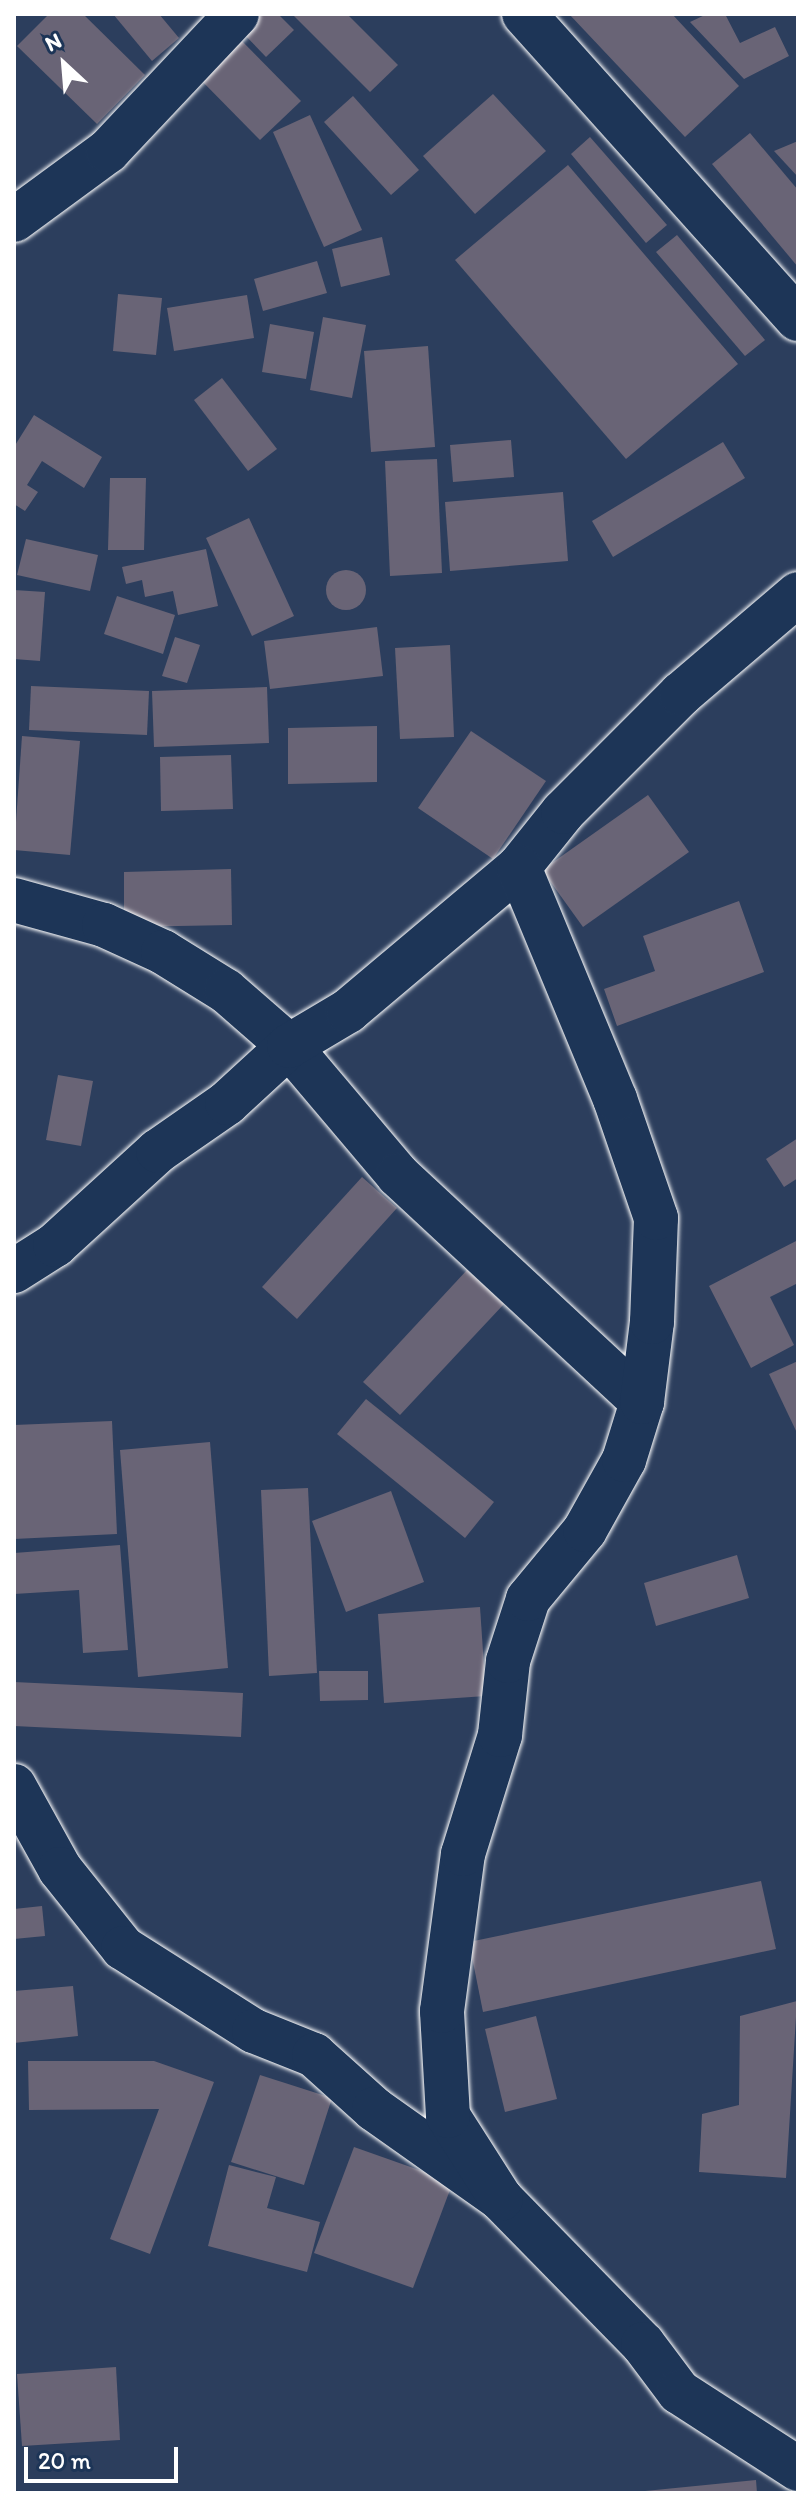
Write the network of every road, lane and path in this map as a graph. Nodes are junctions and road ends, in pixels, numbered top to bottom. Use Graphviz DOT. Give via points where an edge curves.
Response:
graph roads {
  1 [pos="237,14"];
  2 [pos="524,14"];
  3 [pos="14,220"];
  4 [pos="798,319"];
  5 [pos="798,594"];
  6 [pos="519,867"];
  7 [pos="14,900"];
  8 [pos="289,1046"];
  9 [pos="14,1271"];
  10 [pos="642,1402"];
  11 [pos="14,1786"];
  12 [pos="501,2199"];
  13 [pos="798,2469"];
  1 -- 3 [label="street" via="108,151"];
  2 -- 4 [label="street"];
  5 -- 6 [label="street" via="681,694 563,812"];
  6 -- 8 [label="street" via="348,1011"];
  6 -- 10 [label="street" via="615,1099 656,1218"];
  7 -- 8 [label="street" via="104,925 163,952 226,991"];
  8 -- 9 [label="street" via="227,1103 158,1151 55,1245"];
  8 -- 10 [label="street" via="398,1175"];
  10 -- 12 [label="street" via="624,1460 585,1530 528,1599 508,1661 500,1735 463,1854 442,2011 448,2116"];
  11 -- 12 [label="street" via="68,1881 123,1948 254,2031 314,2055 374,2109"];
  12 -- 13 [label="street" via="643,2344 679,2392"];
}
